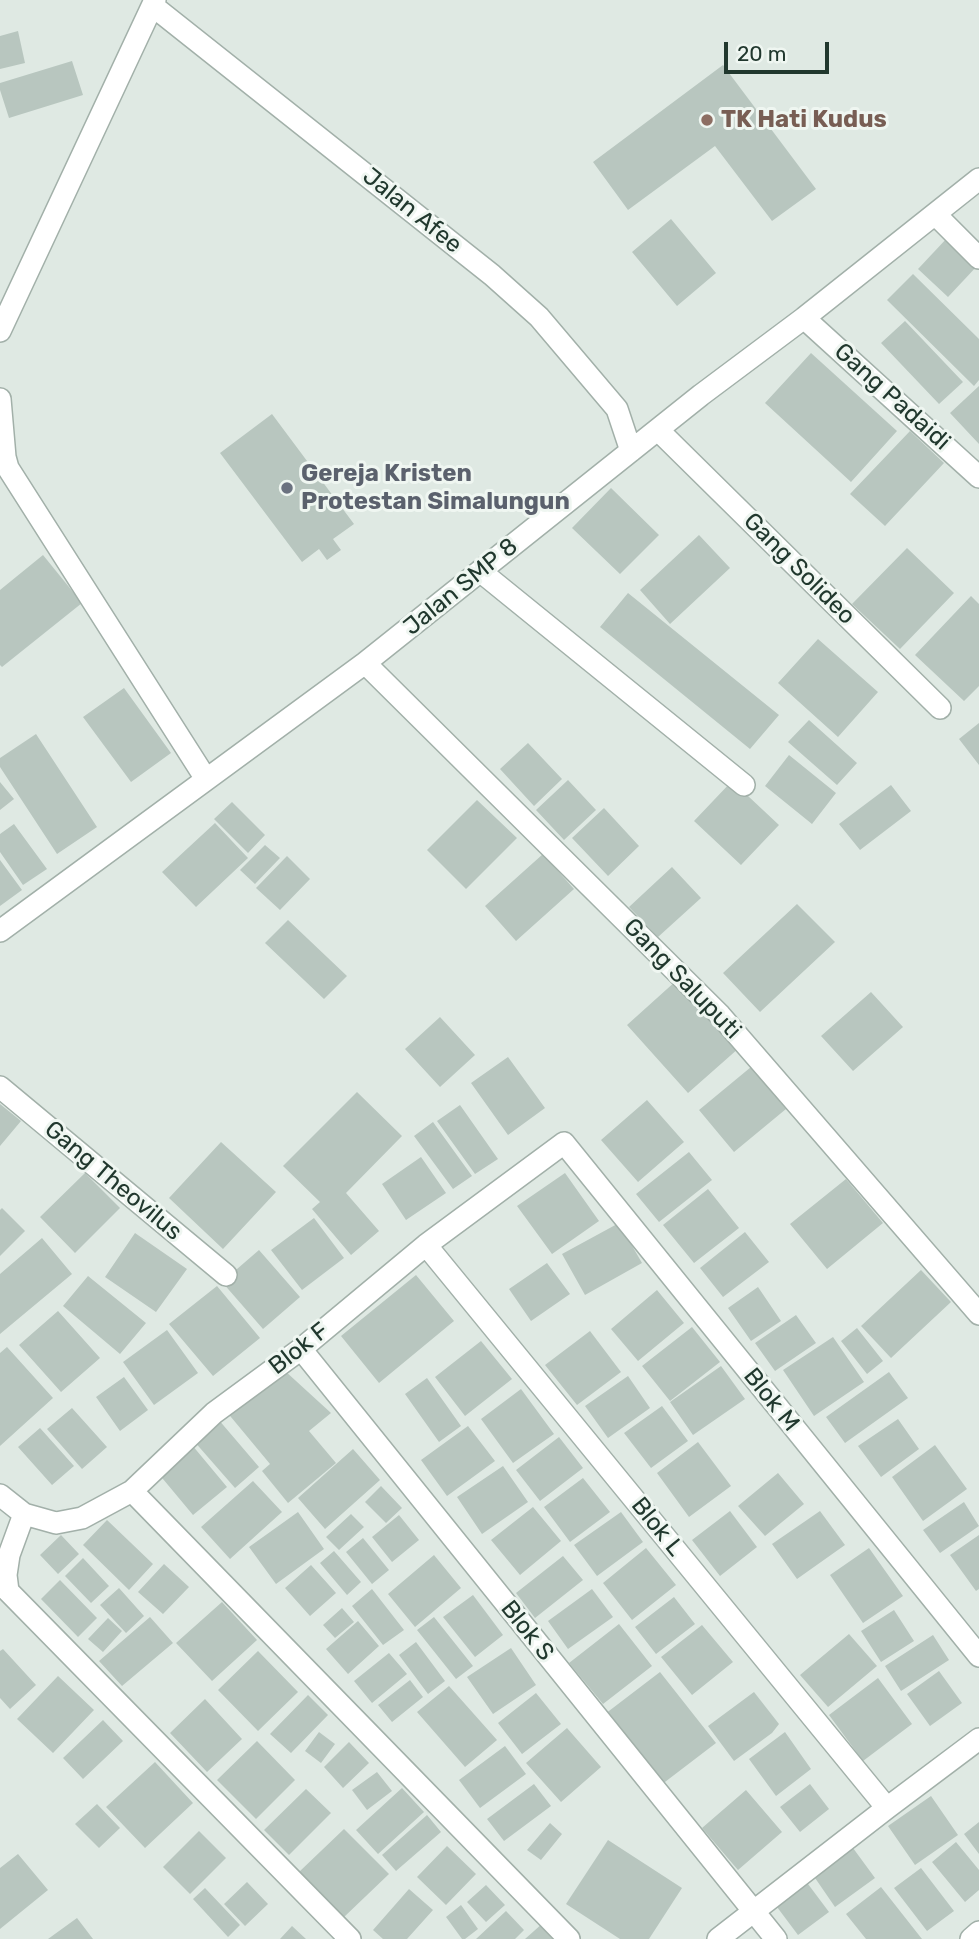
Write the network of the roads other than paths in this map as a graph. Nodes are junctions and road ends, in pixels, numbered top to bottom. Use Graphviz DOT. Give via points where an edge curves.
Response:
graph roads {
  1 [pos="154,3"];
  2 [pos="979,179"];
  3 [pos="934,214"];
  4 [pos="979,258"];
  5 [pos="804,318"];
  6 [pos="0,331"];
  7 [pos="0,399"];
  8 [pos="658,430"];
  9 [pos="631,451"];
  10 [pos="979,477"];
  11 [pos="7,479"];
  12 [pos="480,571"];
  13 [pos="365,663"];
  14 [pos="940,708"];
  15 [pos="206,779"];
  16 [pos="744,785"];
  17 [pos="0,932"];
  18 [pos="0,1087"];
  19 [pos="564,1143"];
  20 [pos="426,1245"];
  21 [pos="226,1275"];
  22 [pos="979,1314"];
  23 [pos="301,1349"];
  24 [pos="132,1491"];
  25 [pos="0,1496"];
  26 [pos="24,1514"];
  27 [pos="979,1656"];
  28 [pos="979,1739"];
  29 [pos="887,1808"];
  30 [pos="752,1912"];
  31 [pos="979,1932"];
  32 [pos="350,1939"];
  33 [pos="569,1939"];
  34 [pos="718,1939"];
  35 [pos="776,1939"];
  36 [pos="971,1939"];
  1 -- 6 [label="street"];
  1 -- 9 [label="street, Jalan Afee" via="539,317 617,409"];
  2 -- 3 [label="street, Jalan SMP 8"];
  3 -- 4 [label="street"];
  3 -- 5 [label="street, Jalan SMP 8"];
  5 -- 8 [label="street, Jalan SMP 8"];
  5 -- 10 [label="street, Gang Padaidi"];
  7 -- 11 [label="street"];
  8 -- 9 [label="street, Jalan SMP 8"];
  8 -- 14 [label="street, Gang Solideo"];
  9 -- 12 [label="street, Jalan SMP 8"];
  11 -- 15 [label="street"];
  12 -- 13 [label="street, Jalan SMP 8"];
  12 -- 16 [label="street"];
  13 -- 15 [label="street, Jalan SMP 8"];
  13 -- 22 [label="street, Gang Saluputi" via="720,1015"];
  15 -- 17 [label="street, Jalan SMP 8"];
  18 -- 21 [label="street, Gang Theovilus"];
  19 -- 20 [label="street, Blok F"];
  19 -- 27 [label="street, Blok M"];
  20 -- 23 [label="street, Blok F"];
  20 -- 29 [label="street, Blok L"];
  23 -- 24 [label="street, Blok F" via="214,1413"];
  23 -- 30 [label="street, Blok S"];
  24 -- 26 [label="street, Blok F" via="82,1518 56,1523"];
  24 -- 33 [label="street"];
  25 -- 26 [label="street"];
  26 -- 32 [label="street" via="9,1555 8,1591"];
  28 -- 29 [label="street"];
  29 -- 30 [label="street"];
  30 -- 34 [label="street"];
  30 -- 35 [label="street, Blok S"];
  31 -- 36 [label="street"];
}
